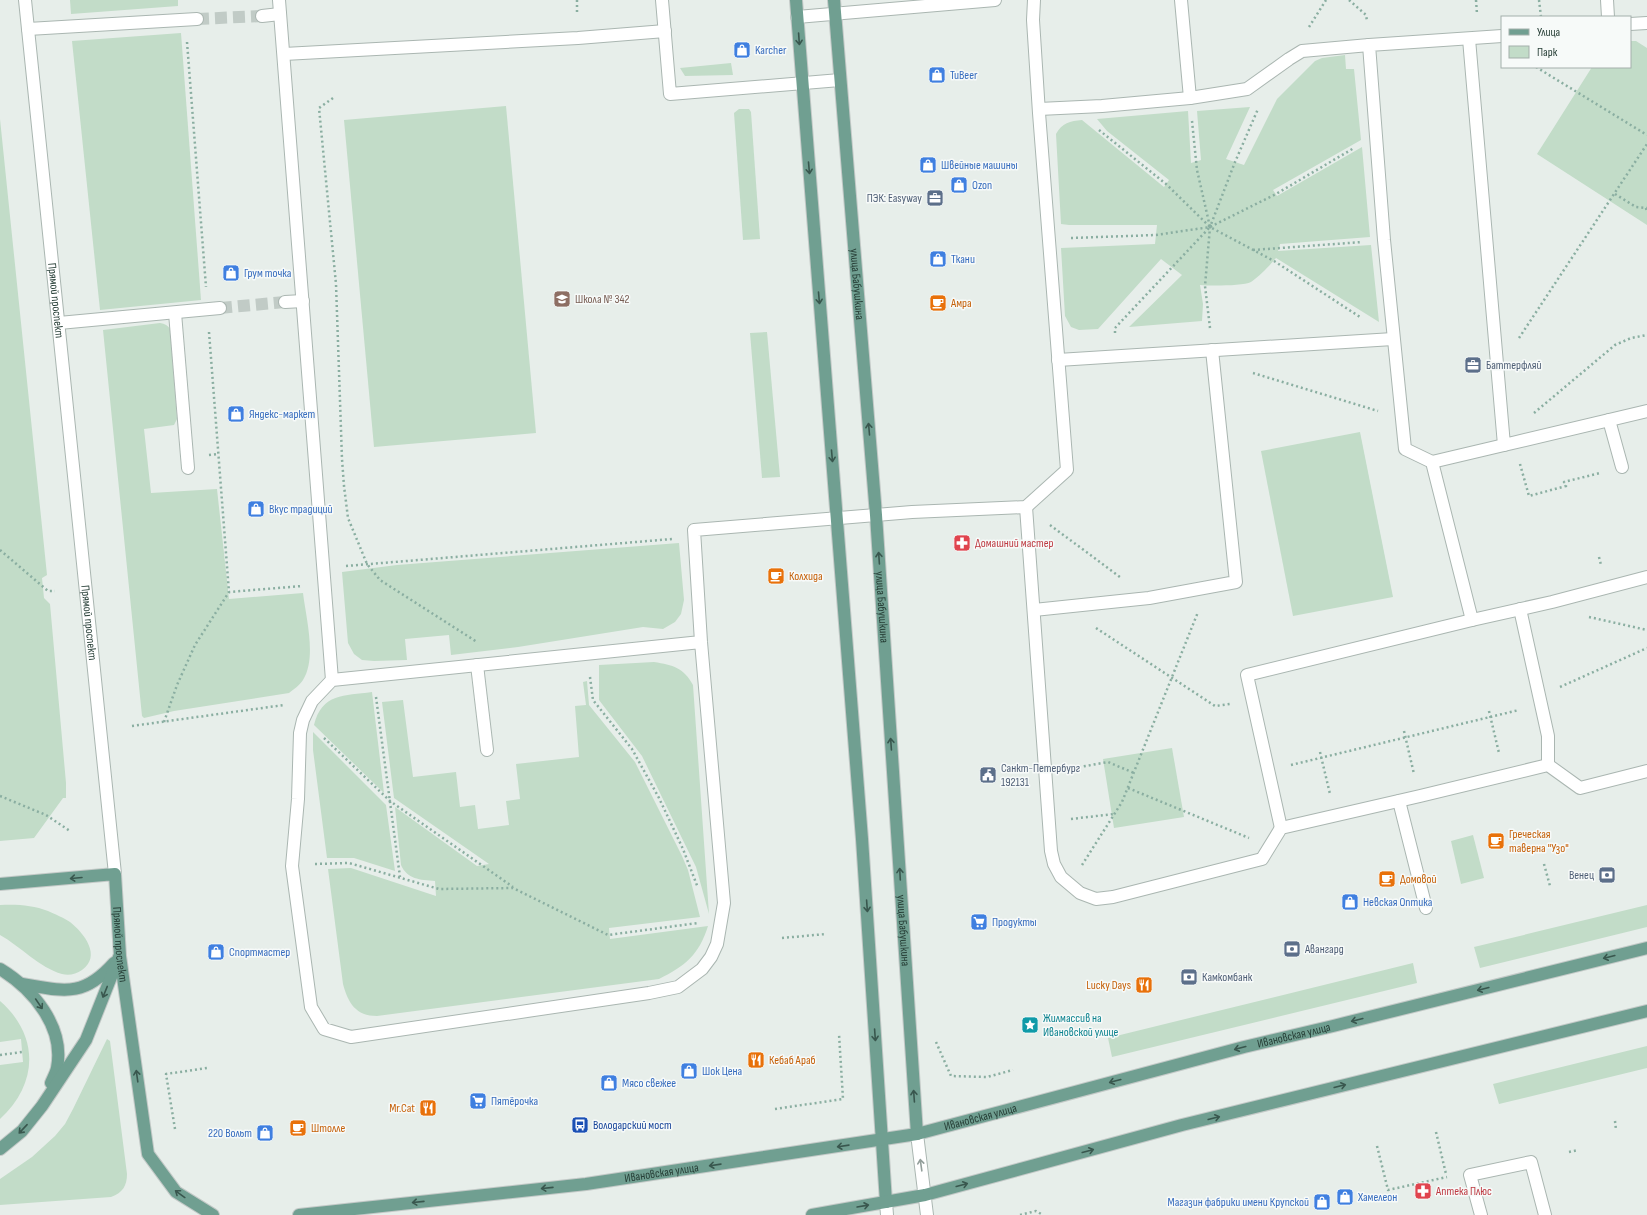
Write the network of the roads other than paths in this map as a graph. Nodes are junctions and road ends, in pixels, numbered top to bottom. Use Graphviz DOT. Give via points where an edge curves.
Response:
graph roads {
  1 [pos="25,0"];
  2 [pos="279,0"];
  3 [pos="662,0"];
  4 [pos="796,0"];
  5 [pos="834,0"];
  6 [pos="995,0"];
  7 [pos="1034,0"];
  8 [pos="1181,0"];
  9 [pos="1607,0"];
  10 [pos="280,14"];
  11 [pos="835,14"];
  12 [pos="262,16"];
  13 [pos="797,16"];
  14 [pos="1608,16"];
  15 [pos="191,20"];
  16 [pos="1647,23"];
  17 [pos="1631,24"];
  18 [pos="28,29"];
  19 [pos="665,31"];
  20 [pos="1501,36"];
  21 [pos="1469,39"];
  22 [pos="1369,45"];
  23 [pos="284,54"];
  24 [pos="840,80"];
  25 [pos="802,83"];
  26 [pos="1190,98"];
  27 [pos="1039,109"];
  28 [pos="303,301"];
  29 [pos="285,302"];
  30 [pos="220,308"];
  31 [pos="175,313"];
  32 [pos="59,323"];
  33 [pos="1394,338"];
  34 [pos="1212,350"];
  35 [pos="1058,360"];
  36 [pos="1647,411"];
  37 [pos="1609,420"];
  38 [pos="1509,443"];
  39 [pos="1432,462"];
  40 [pos="1622,467"];
  41 [pos="188,468"];
  42 [pos="1026,507"];
  43 [pos="876,515"];
  44 [pos="837,518"];
  45 [pos="1647,577"];
  46 [pos="1520,609"];
  47 [pos="1034,610"];
  48 [pos="1472,620"];
  49 [pos="701,642"];
  50 [pos="477,665"];
  51 [pos="332,680"];
  52 [pos="487,750"];
  53 [pos="1548,765"];
  54 [pos="1647,771"];
  55 [pos="1400,801"];
  56 [pos="1281,828"];
  57 [pos="115,874"];
  58 [pos="0,884"];
  59 [pos="1426,908"];
  60 [pos="1647,948"];
  61 [pos="120,956"];
  62 [pos="0,969"];
  63 [pos="22,984"];
  64 [pos="1647,1011"];
  65 [pos="42,1106"];
  66 [pos="917,1134"];
  67 [pos="882,1141"];
  68 [pos="0,1149"];
  69 [pos="925,1195"];
  70 [pos="886,1202"];
  71 [pos="213,1215"];
  72 [pos="299,1215"];
  73 [pos="812,1215"];
  74 [pos="887,1215"];
  75 [pos="927,1215"];
  76 [pos="1481,1215"];
  77 [pos="1545,1215"];
  1 -- 18 [label="street, Прямой проспект"];
  2 -- 10 [label="street"];
  3 -- 19 [label="street"];
  4 -- 13 [label="main road"];
  5 -- 11 [label="main road, улица Бабушкина"];
  6 -- 11 [label="street"];
  7 -- 27 [label="street"];
  8 -- 26 [label="street"];
  9 -- 14 [label="street"];
  10 -- 12 [label="street"];
  10 -- 23 [label="street"];
  11 -- 13 [label="street"];
  11 -- 24 [label="main road, улица Бабушкина"];
  13 -- 25 [label="main road, one-way"];
  15 -- 18 [label="street"];
  16 -- 17 [label="street"];
  18 -- 32 [label="street, Прямой проспект"];
  19 -- 23 [label="street"];
  19 -- 25 [label="street" via="670,94"];
  20 -- 21 [label="street"];
  21 -- 22 [label="street"];
  21 -- 38 [label="street" via="1496,355"];
  22 -- 26 [label="street" via="1302,51 1246,89"];
  22 -- 33 [label="street"];
  23 -- 28 [label="street"];
  24 -- 25 [label="street"];
  43 -- 24 [label="main road, улица Бабушкина, one-way"];
  25 -- 44 [label="main road, one-way"];
  26 -- 27 [label="street"];
  27 -- 35 [label="street"];
  28 -- 29 [label="street"];
  28 -- 51 [label="street"];
  30 -- 31 [label="street"];
  31 -- 32 [label="street"];
  31 -- 41 [label="street"];
  32 -- 57 [label="street, Прямой проспект"];
  33 -- 34 [label="street"];
  33 -- 39 [label="street" via="1405,449"];
  34 -- 35 [label="street"];
  34 -- 47 [label="street" via="1236,582 1149,598"];
  35 -- 42 [label="street" via="1067,470"];
  36 -- 37 [label="street"];
  37 -- 38 [label="street"];
  37 -- 40 [label="street"];
  38 -- 39 [label="street"];
  39 -- 48 [label="street"];
  42 -- 43 [label="street"];
  42 -- 47 [label="street"];
  43 -- 44 [label="street"];
  66 -- 43 [label="main road, улица Бабушкина, one-way"];
  44 -- 49 [label="street" via="694,530"];
  44 -- 67 [label="main road, one-way"];
  45 -- 46 [label="street"];
  46 -- 48 [label="street"];
  46 -- 53 [label="street" via="1548,736"];
  47 -- 56 [label="street" via="1048,821 1054,864 1061,877 1070,885 1080,893 1096,899 1113,898 1262,859"];
  48 -- 56 [label="street" via="1247,675"];
  49 -- 50 [label="street"];
  49 -- 51 [label="street" via="724,903 717,944 702,969 678,987 649,993 351,1038 324,1028 312,1007 292,866 298,800 300,733 312,701"];
  50 -- 51 [label="street"];
  50 -- 52 [label="street"];
  53 -- 54 [label="street" via="1580,788"];
  53 -- 55 [label="street"];
  55 -- 56 [label="street"];
  55 -- 59 [label="street"];
  57 -- 58 [label="main road, one-way"];
  57 -- 61 [label="main road, Прямой проспект"];
  60 -- 66 [label="main road, Ивановская улица, one-way" via="1244,1047"];
  61 -- 63 [label="main road" via="103,976 88,986 64,991"];
  61 -- 65 [label="main road, one-way" via="86,1040"];
  71 -- 61 [label="main road, Прямой проспект, one-way" via="176,1192 148,1154"];
  62 -- 63 [label="main road"];
  63 -- 65 [label="main road, one-way" via="40,1003 53,1029 58,1047 57,1068"];
  69 -- 64 [label="main road, one-way" via="1182,1125"];
  65 -- 68 [label="main road, one-way" via="22,1131"];
  66 -- 67 [label="main road, Ивановская улица"];
  69 -- 66 [label="street, улица Бабушкина, one-way"];
  67 -- 70 [label="main road"];
  67 -- 72 [label="main road, Ивановская улица, one-way" via="586,1184"];
  69 -- 70 [label="main road"];
  69 -- 75 [label="street, улица Бабушкина"];
  73 -- 70 [label="main road, one-way"];
  70 -- 74 [label="street"];
  76 -- 77 [label="street" via="1470,1175 1531,1162"];
}
